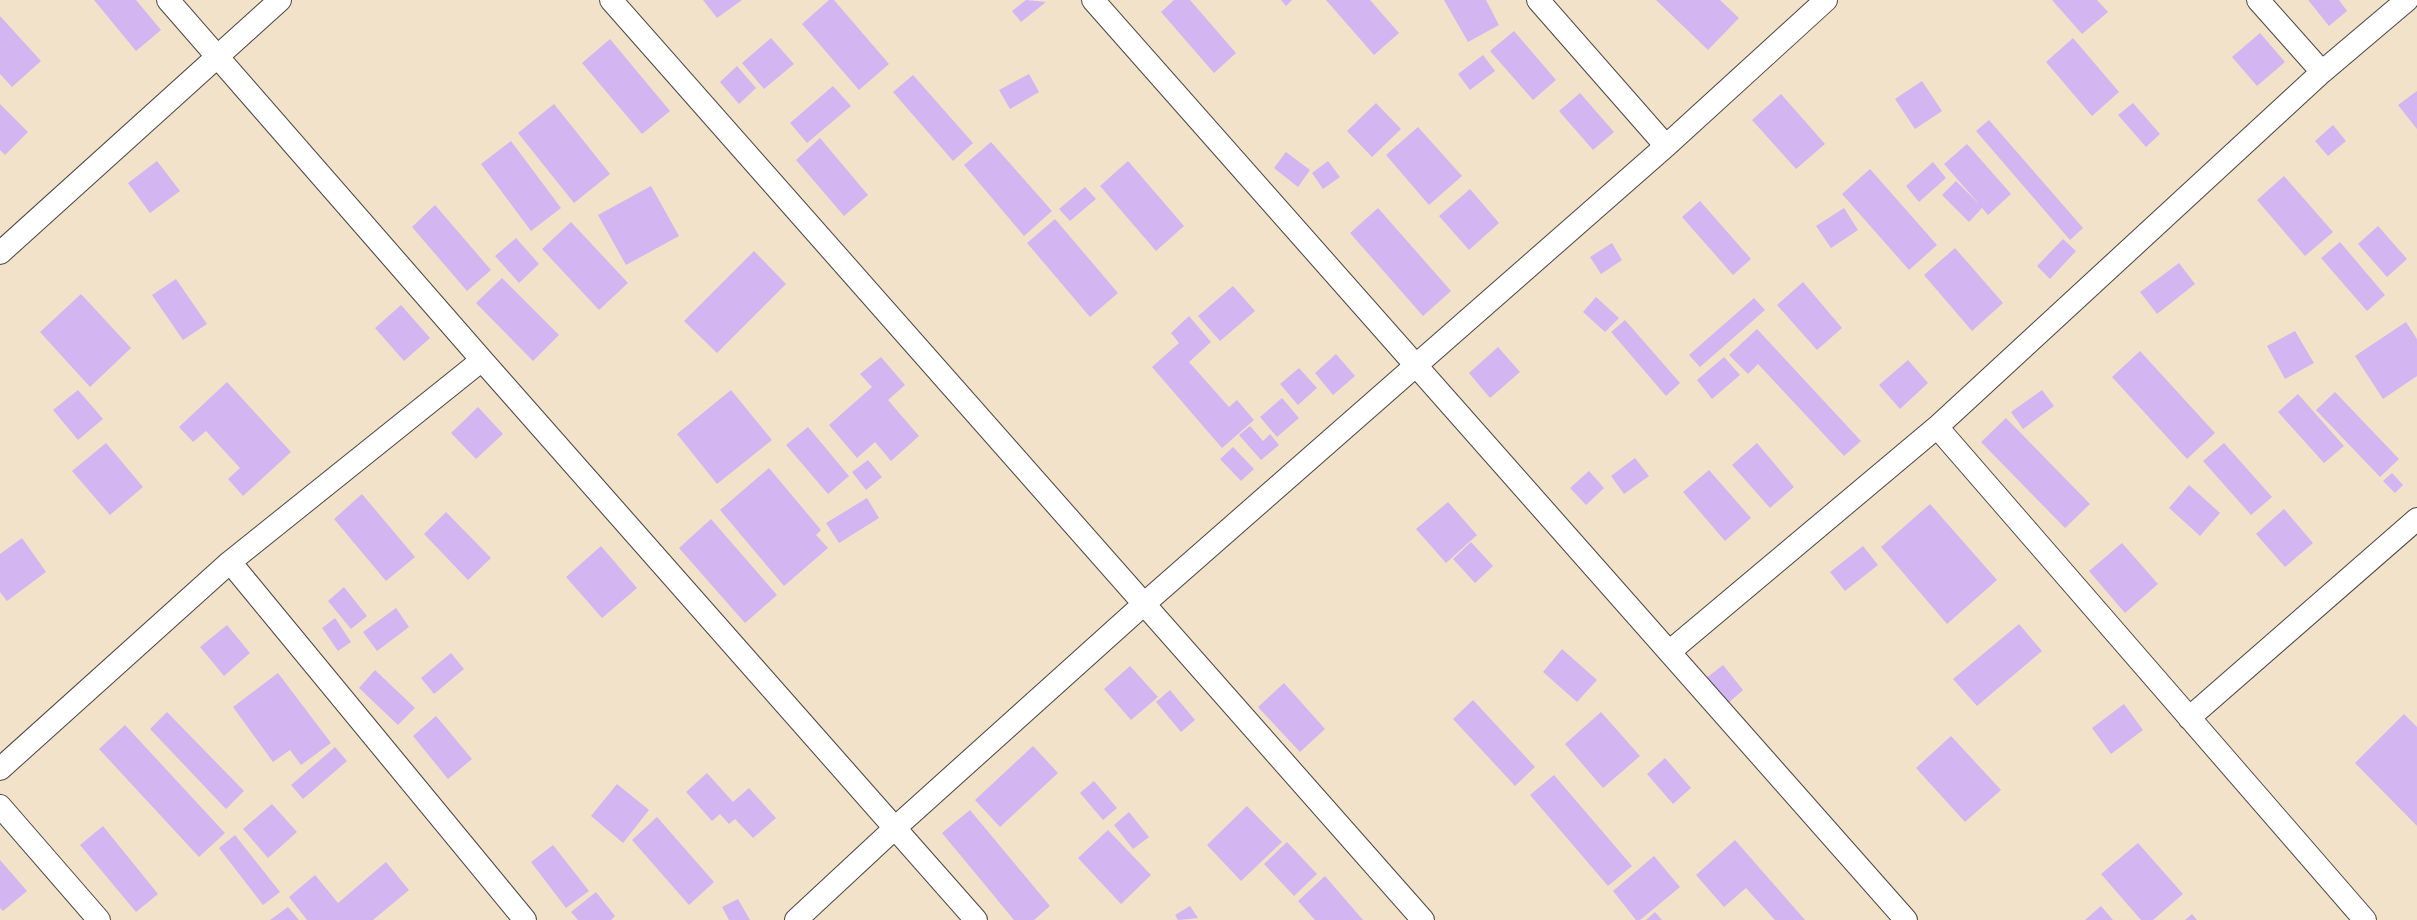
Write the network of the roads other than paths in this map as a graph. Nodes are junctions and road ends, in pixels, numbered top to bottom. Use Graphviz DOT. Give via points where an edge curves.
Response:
graph roads {
  1 [pos="168,0"];
  2 [pos="280,0"];
  3 [pos="611,0"];
  4 [pos="1093,0"];
  5 [pos="1538,0"];
  6 [pos="1826,0"];
  7 [pos="2258,0"];
  8 [pos="2407,0"];
  9 [pos="219,55"];
  10 [pos="2322,72"];
  11 [pos="1666,146"];
  12 [pos="0,253"];
  13 [pos="482,360"];
  14 [pos="1415,364"];
  15 [pos="1937,427"];
  16 [pos="2417,519"];
  17 [pos="230,562"];
  18 [pos="1144,604"];
  19 [pos="1669,652"];
  20 [pos="2189,718"];
  21 [pos="0,769"];
  22 [pos="0,806"];
  23 [pos="895,828"];
  24 [pos="99,920"];
  25 [pos="525,920"];
  26 [pos="796,920"];
  27 [pos="976,920"];
  28 [pos="1423,920"];
  29 [pos="1906,920"];
  30 [pos="2365,920"];
  1 -- 9 [label="street"];
  2 -- 9 [label="street"];
  3 -- 18 [label="street"];
  4 -- 14 [label="street"];
  5 -- 11 [label="street"];
  6 -- 11 [label="street"];
  7 -- 10 [label="street"];
  8 -- 10 [label="street"];
  9 -- 12 [label="street"];
  9 -- 13 [label="street"];
  10 -- 15 [label="street"];
  11 -- 14 [label="street"];
  13 -- 17 [label="street"];
  13 -- 23 [label="street"];
  14 -- 18 [label="street"];
  14 -- 19 [label="street"];
  15 -- 19 [label="street"];
  15 -- 20 [label="street"];
  16 -- 20 [label="street"];
  17 -- 21 [label="street"];
  17 -- 25 [label="street"];
  18 -- 23 [label="street"];
  18 -- 28 [label="street"];
  19 -- 29 [label="street"];
  20 -- 30 [label="street"];
  22 -- 24 [label="street"];
  23 -- 26 [label="street"];
  23 -- 27 [label="street"];
}
